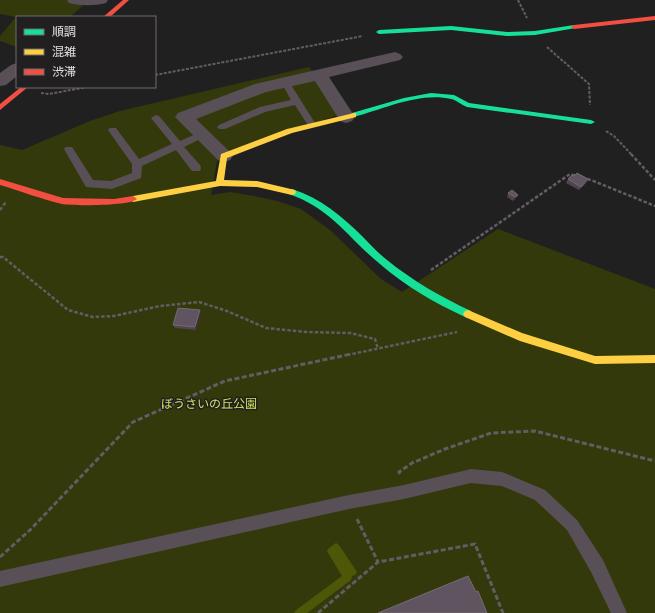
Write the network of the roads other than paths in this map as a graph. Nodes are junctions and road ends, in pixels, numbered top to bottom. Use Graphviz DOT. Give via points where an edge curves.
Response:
graph roads {
  1 [pos="74,0"];
  2 [pos="94,0"];
  3 [pos="101,0"];
  4 [pos="126,0"];
  5 [pos="84,14"];
  6 [pos="107,16"];
  7 [pos="655,18"];
  8 [pos="380,32"];
  9 [pos="395,57"];
  10 [pos="16,69"];
  11 [pos="320,76"];
  12 [pos="0,81"];
  13 [pos="286,82"];
  14 [pos="22,89"];
  15 [pos="297,102"];
  16 [pos="0,108"];
  17 [pos="346,117"];
  18 [pos="156,118"];
  19 [pos="591,122"];
  20 [pos="312,125"];
  21 [pos="222,127"];
  22 [pos="113,130"];
  23 [pos="201,135"];
  24 [pos="178,145"];
  25 [pos="69,149"];
  26 [pos="224,156"];
  27 [pos="137,164"];
  28 [pos="196,168"];
  29 [pos="0,182"];
  30 [pos="220,183"];
  31 [pos="655,359"];
  32 [pos="0,579"];
  33 [pos="619,613"];
  1 -- 2 [label="street"];
  2 -- 3 [label="street"];
  2 -- 5 [label="street"];
  4 -- 6 [label="street"];
  7 -- 8 [label="street" via="534,33 507,34 451,28"];
  9 -- 11 [label="street"];
  10 -- 12 [label="street"];
  11 -- 13 [label="street"];
  11 -- 17 [label="street"];
  13 -- 15 [label="lane"];
  13 -- 23 [label="street" via="261,88 184,117"];
  14 -- 16 [label="street"];
  15 -- 20 [label="lane"];
  15 -- 21 [label="lane" via="263,109"];
  17 -- 19 [label="street" via="407,99 435,95 454,97 467,106"];
  17 -- 20 [label="street"];
  18 -- 24 [label="lane"];
  20 -- 26 [label="street"];
  22 -- 27 [label="lane"];
  23 -- 24 [label="lane"];
  23 -- 26 [label="street"];
  24 -- 27 [label="lane"];
  24 -- 28 [label="lane"];
  25 -- 27 [label="lane" via="90,184 112,185 138,175"];
  26 -- 30 [label="street"];
  29 -- 30 [label="street" via="63,201 114,202"];
  30 -- 31 [label="street" via="256,184 305,196 346,225 382,261 412,282 459,310 520,337 595,360"];
  32 -- 33 [label="lane" via="471,476 502,479 540,495 572,525 597,566"];
}
